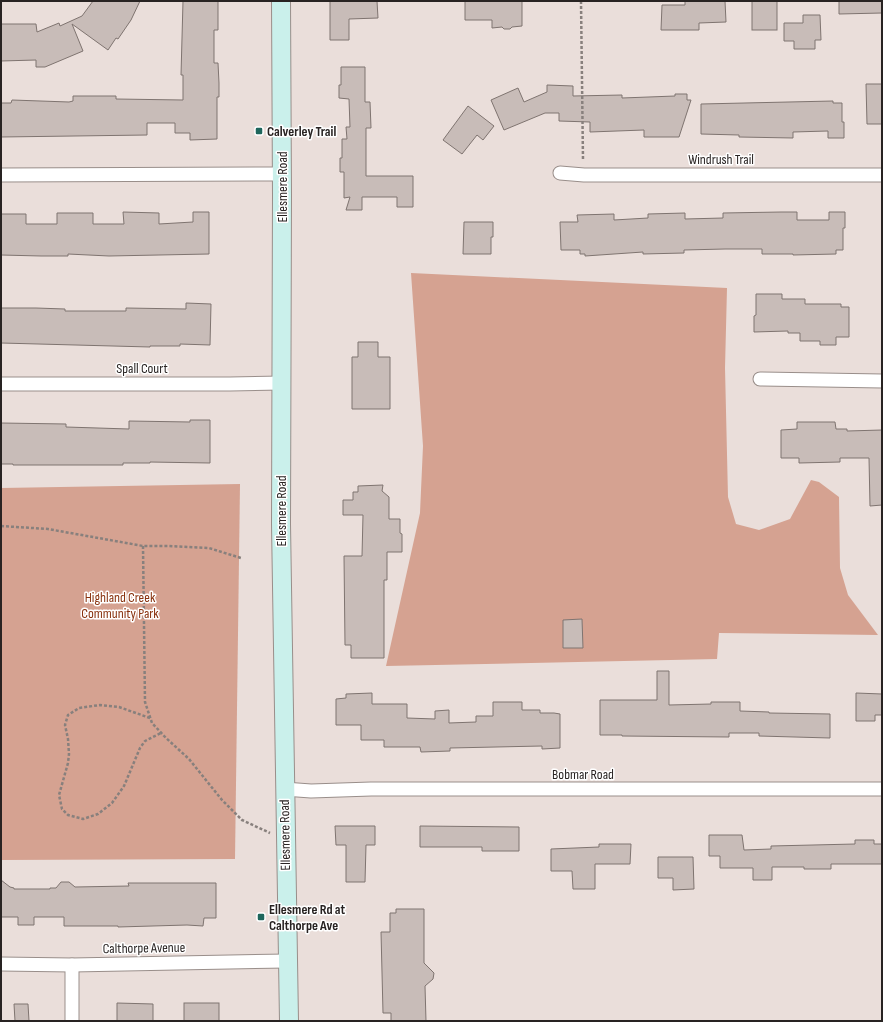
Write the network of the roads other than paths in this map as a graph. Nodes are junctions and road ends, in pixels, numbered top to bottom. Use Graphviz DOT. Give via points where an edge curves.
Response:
graph roads {
  1 [pos="281,1"];
  2 [pos="560,173"];
  3 [pos="282,174"];
  4 [pos="1,175"];
  5 [pos="882,175"];
  6 [pos="760,380"];
  7 [pos="882,381"];
  8 [pos="282,383"];
  9 [pos="1,384"];
  10 [pos="882,789"];
  11 [pos="284,790"];
  12 [pos="287,961"];
  13 [pos="1,964"];
  14 [pos="72,965"];
  15 [pos="72,1021"];
  16 [pos="289,1021"];
  1 -- 3 [label="main road, Ellesmere Road"];
  2 -- 5 [label="street, Windrush Trail"];
  3 -- 4 [label="street"];
  3 -- 8 [label="main road, Ellesmere Road"];
  6 -- 7 [label="street"];
  8 -- 9 [label="street, Spall Court"];
  8 -- 11 [label="main road, Ellesmere Road"];
  10 -- 11 [label="street, Bobmar Road"];
  11 -- 12 [label="main road, Ellesmere Road"];
  12 -- 14 [label="street, Calthorpe Avenue"];
  12 -- 16 [label="main road, Ellesmere Road"];
  13 -- 14 [label="street, Calthorpe Avenue"];
  14 -- 15 [label="street"];
}
